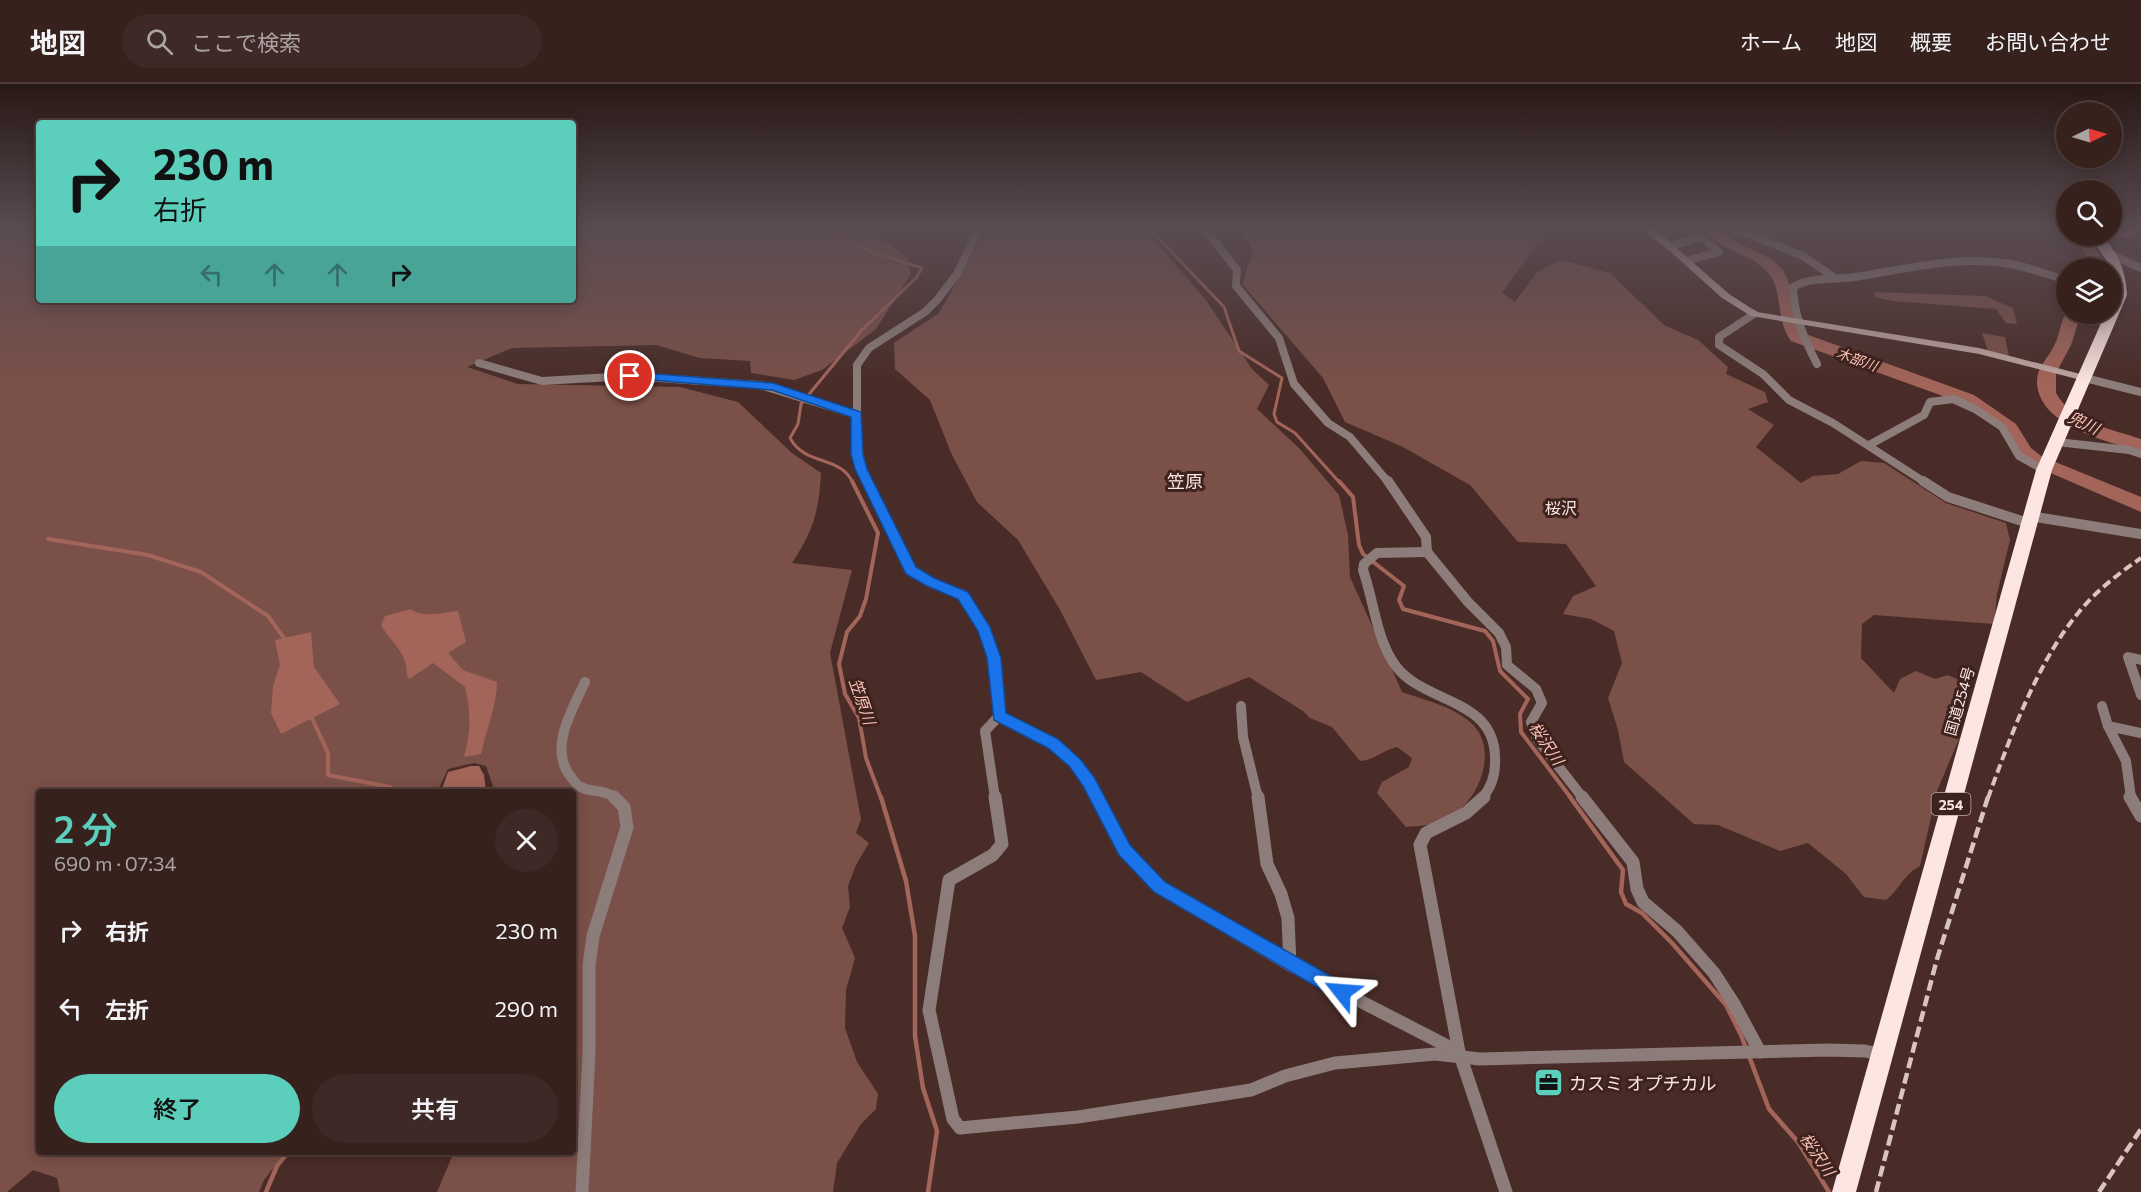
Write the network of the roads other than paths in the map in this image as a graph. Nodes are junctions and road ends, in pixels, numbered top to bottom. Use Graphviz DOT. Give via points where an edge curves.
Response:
graph roads {
  1 [pos="953,281"];
  2 [pos="1236,281"];
  3 [pos="1710,281"];
  4 [pos="1804,281"];
  5 [pos="1754,314"];
  6 [pos="1798,324"];
  7 [pos="2105,324"];
  8 [pos="479,363"];
  9 [pos="1816,364"];
  10 [pos="2085,378"];
  11 [pos="2141,392"];
  12 [pos="857,415"];
  13 [pos="2057,441"];
  14 [pos="1869,445"];
  15 [pos="2141,454"];
  16 [pos="2044,470"];
  17 [pos="2029,519"];
  18 [pos="2141,534"];
  19 [pos="1427,552"];
  20 [pos="2141,660"];
  21 [pos="585,682"];
  22 [pos="2140,697"];
  23 [pos="1241,706"];
  24 [pos="2102,706"];
  25 [pos="999,716"];
  26 [pos="2108,726"];
  27 [pos="2141,733"];
  28 [pos="2141,816"];
  29 [pos="1290,964"];
  30 [pos="1752,1052"];
  31 [pos="1883,1055"];
  32 [pos="1460,1056"];
  33 [pos="582,1192"];
  34 [pos="1506,1192"];
  35 [pos="1844,1192"];
  1 -- 12 [label="street" via="933,305 868,348 859,359"];
  2 -- 19 [label="street" via="1236,286 1279,338 1294,384 1328,423 1350,437 1391,484 1426,537"];
  3 -- 5 [label="street" via="1731,302"];
  4 -- 6 [label="street" via="1795,284 1792,292"];
  5 -- 6 [label="street"];
  5 -- 14 [label="street" via="1719,337 1719,345 1763,374 1788,400"];
  6 -- 9 [label="street"];
  6 -- 10 [label="street" via="1979,351"];
  7 -- 10 [label="highway, 国道254号 / 254"];
  8 -- 12 [label="street" via="542,381 630,376 760,385"];
  10 -- 11 [label="street"];
  10 -- 13 [label="highway, 国道254号 / 254"];
  12 -- 25 [label="street" via="861,469 911,570 929,582 963,595 985,630 994,658"];
  13 -- 15 [label="street"];
  13 -- 16 [label="highway, 国道254号 / 254"];
  14 -- 16 [label="street" via="1924,415 1930,402 1953,399 2002,427 2019,456"];
  14 -- 17 [label="street" via="1948,497"];
  16 -- 17 [label="highway, 国道254号 / 254"];
  17 -- 18 [label="street"];
  17 -- 31 [label="highway, 国道254号 / 254"];
  19 -- 30 [label="street" via="1499,633 1510,671 1536,688 1542,703 1531,722 1537,739 1633,862 1640,898 1677,932 1727,992"];
  19 -- 32 [label="street" via="1368,560 1363,570 1380,634 1395,664 1414,683 1471,710 1493,741 1496,761 1491,789 1477,807 1447,826 1426,833 1420,845"];
  20 -- 22 [label="street" via="2128,657"];
  21 -- 33 [label="street" via="566,722 561,747 564,769 579,787 611,794 624,807 627,827 590,955"];
  23 -- 29 [label="street" via="1243,737 1256,783 1267,864 1288,918"];
  24 -- 26 [label="street"];
  25 -- 29 [label="street" via="1053,743 1075,763 1124,850 1160,887"];
  25 -- 32 [label="street" via="985,732 1002,844 995,854 957,872 949,880 929,1010 953,1119 960,1128 1078,1117 1251,1090 1335,1063 1435,1054"];
  26 -- 27 [label="street"];
  26 -- 28 [label="street" via="2128,764 2129,795"];
  29 -- 32 [label="street"];
  30 -- 31 [label="street" via="1865,1051"];
  30 -- 32 [label="street"];
  31 -- 35 [label="highway, 国道254号 / 254"];
  32 -- 34 [label="street"];
}
